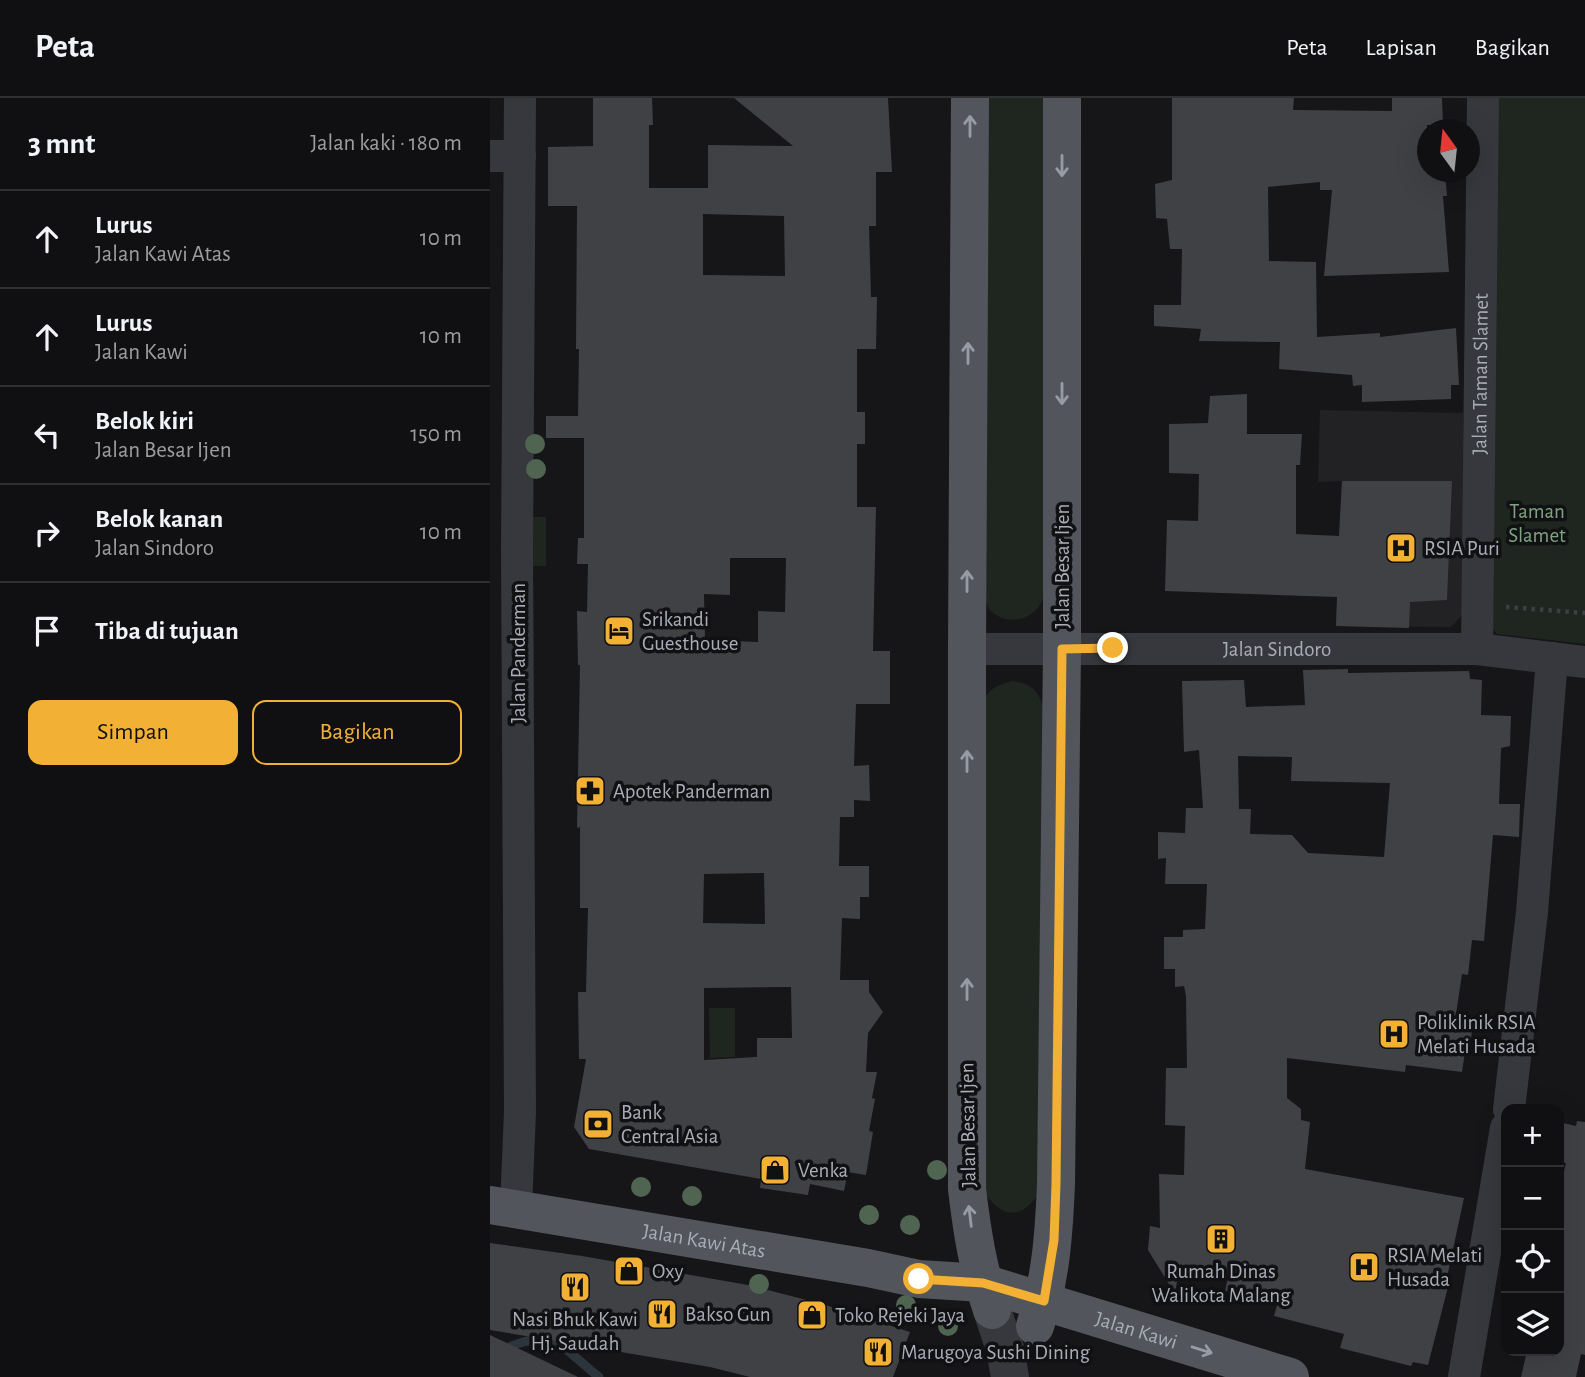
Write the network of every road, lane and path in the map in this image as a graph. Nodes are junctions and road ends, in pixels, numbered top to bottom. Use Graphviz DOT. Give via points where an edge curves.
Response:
graph roads {
  1 [pos="520,98"];
  2 [pos="970,98"];
  3 [pos="1062,98"];
  4 [pos="1483,98"];
  5 [pos="505,156"];
  6 [pos="1477,604"];
  7 [pos="1585,613"];
  8 [pos="967,649"];
  9 [pos="1062,649"];
  10 [pos="1477,649"];
  11 [pos="1552,659"];
  12 [pos="1585,662"];
  13 [pos="504,786"];
  14 [pos="1510,1104"];
  15 [pos="1501,1158"];
  16 [pos="503,1206"];
  17 [pos="988,1296"];
  18 [pos="1039,1313"];
  19 [pos="1010,1375"];
  20 [pos="1200,1377"];
  21 [pos="1290,1377"];
  22 [pos="1464,1377"];
  1 -- 5 [label="street, Jalan Panderman"];
  8 -- 2 [label="main road, Jalan Besar Ijen, one-way"];
  3 -- 9 [label="main road, Jalan Besar Ijen, one-way"];
  4 -- 6 [label="street, Jalan Taman Slamet"];
  5 -- 13 [label="street, Jalan Panderman"];
  6 -- 7 [label="path"];
  6 -- 10 [label="street, Jalan Taman Slamet"];
  8 -- 9 [label="street, Jalan Sindoro"];
  17 -- 8 [label="main road, Jalan Besar Ijen, one-way" via="967,1189"];
  9 -- 10 [label="street, Jalan Sindoro"];
  9 -- 18 [label="main road, Jalan Besar Ijen" via="1056,1184 1054,1240"];
  10 -- 11 [label="street, Jalan Sindoro"];
  11 -- 12 [label="street, Jalan Sindoro"];
  11 -- 14 [label="street" via="1532,912"];
  13 -- 16 [label="street, Jalan Panderman" via="520,1112"];
  15 -- 22 [label="street"];
  16 -- 17 [label="main road, Jalan Kawi Atas" via="919,1279"];
  17 -- 18 [label="main road, Jalan Kawi"];
  17 -- 19 [label="street"];
  18 -- 19 [label="street"];
  18 -- 20 [label="main road, Jalan Kawi"];
  18 -- 21 [label="main road, Jalan Kawi, one-way"];
}
